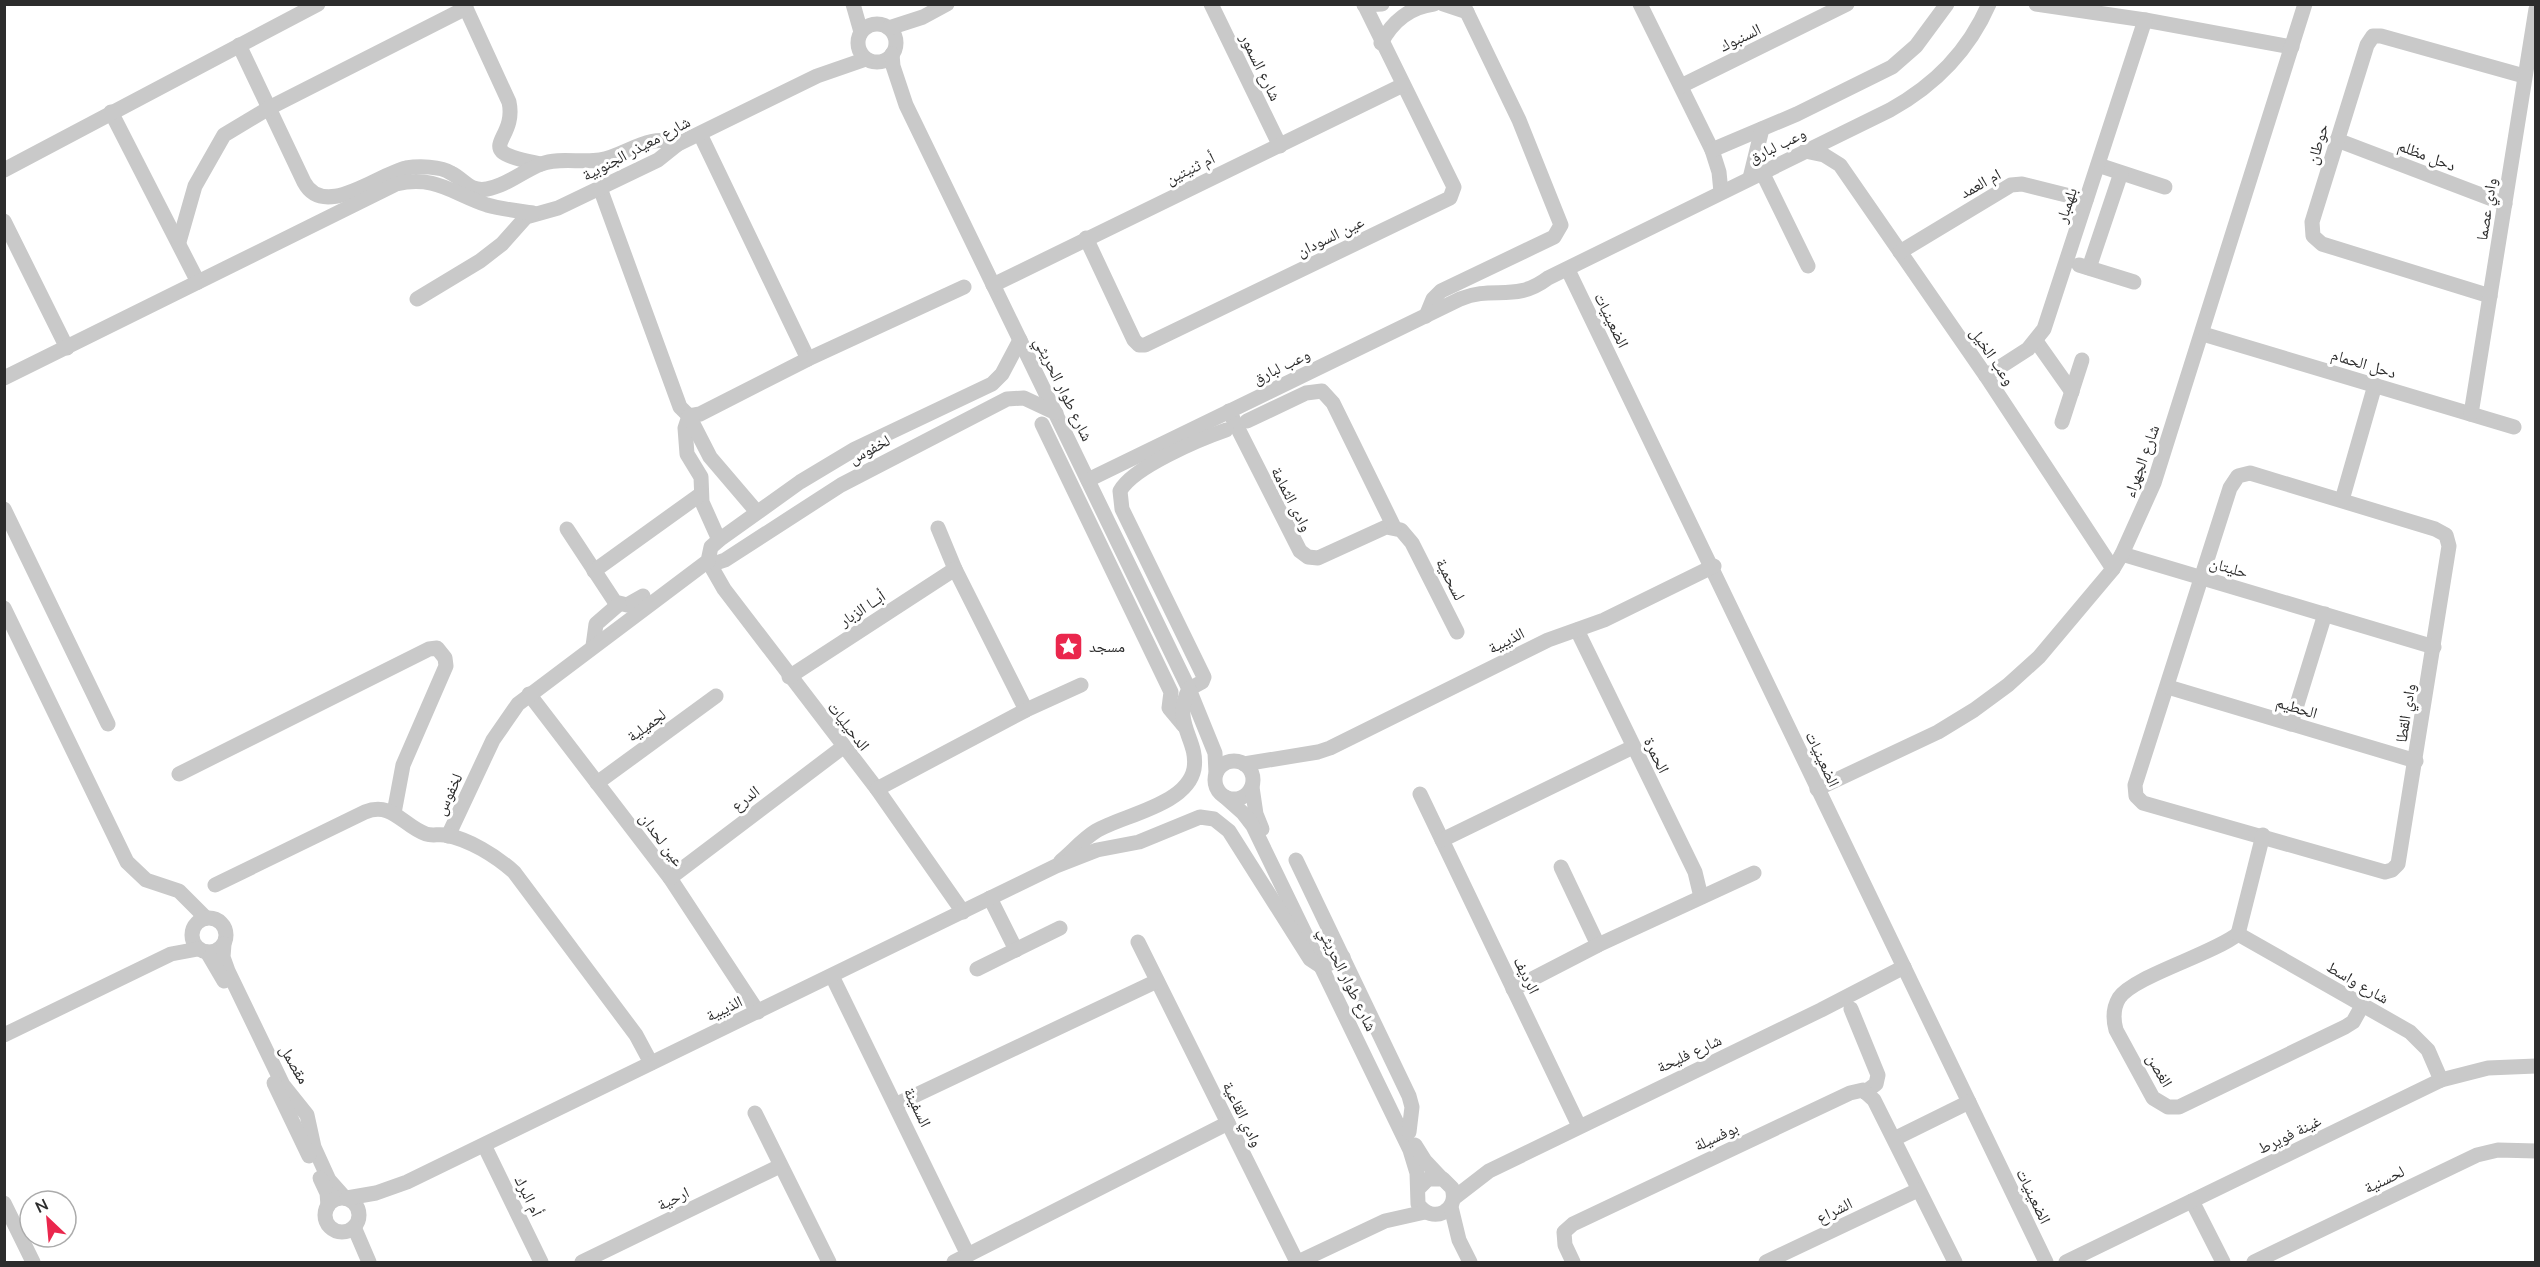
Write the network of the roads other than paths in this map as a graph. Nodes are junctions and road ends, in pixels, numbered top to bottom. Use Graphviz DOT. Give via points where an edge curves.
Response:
graph roads {
  1 [pos="318,4"];
  2 [pos="853,4"];
  3 [pos="862,4"];
  4 [pos="1211,4"];
  5 [pos="1382,4"];
  6 [pos="1434,4"];
  7 [pos="1443,4"];
  8 [pos="1641,4"];
  9 [pos="1847,4"];
  10 [pos="1947,4"];
  11 [pos="1989,4"];
  12 [pos="2036,4"];
  13 [pos="2305,4"];
  14 [pos="1364,5"];
  15 [pos="465,6"];
  16 [pos="940,8"];
  17 [pos="1411,8"];
  18 [pos="1465,8"];
  19 [pos="2535,9"];
  20 [pos="2145,20"];
  21 [pos="884,26"];
  22 [pos="859,38"];
  23 [pos="1381,43"];
  24 [pos="239,45"];
  25 [pos="2292,47"];
  26 [pos="894,51"];
  27 [pos="870,60"];
  28 [pos="818,76"];
  29 [pos="2524,76"];
  30 [pos="1402,85"];
  31 [pos="1681,86"];
  32 [pos="906,105"];
  33 [pos="269,108"];
  34 [pos="111,112"];
  35 [pos="1762,129"];
  36 [pos="700,134"];
  37 [pos="1841,134"];
  38 [pos="2337,140"];
  39 [pos="678,144"];
  40 [pos="1280,146"];
  41 [pos="1712,150"];
  42 [pos="1805,151"];
  43 [pos="541,164"];
  44 [pos="1840,165"];
  45 [pos="2098,165"];
  46 [pos="4,170"];
  47 [pos="2121,173"];
  48 [pos="1756,175"];
  49 [pos="2165,187"];
  50 [pos="600,188"];
  51 [pos="1721,192"];
  52 [pos="2086,200"];
  53 [pos="2505,204"];
  54 [pos="533,213"];
  55 [pos="4,221"];
  56 [pos="1086,238"];
  57 [pos="179,242"];
  58 [pos="1900,252"];
  59 [pos="2067,261"];
  60 [pos="1808,266"];
  61 [pos="2089,268"];
  62 [pos="1568,270"];
  63 [pos="198,282"];
  64 [pos="2134,282"];
  65 [pos="993,285"];
  66 [pos="963,287"];
  67 [pos="2490,296"];
  68 [pos="417,299"];
  69 [pos="1426,316"];
  70 [pos="2203,334"];
  71 [pos="1020,340"];
  72 [pos="2036,341"];
  73 [pos="67,348"];
  74 [pos="808,359"];
  75 [pos="2082,360"];
  76 [pos="1986,376"];
  77 [pos="4,378"];
  78 [pos="2374,385"];
  79 [pos="2072,392"];
  80 [pos="1229,411"];
  81 [pos="1056,413"];
  82 [pos="2471,414"];
  83 [pos="689,416"];
  84 [pos="1247,421"];
  85 [pos="2062,422"];
  86 [pos="1042,424"];
  87 [pos="2514,427"];
  88 [pos="1226,430"];
  89 [pos="1088,480"];
  90 [pos="701,494"];
  91 [pos="2342,500"];
  92 [pos="757,512"];
  93 [pos="6,515"];
  94 [pos="1394,527"];
  95 [pos="938,528"];
  96 [pos="567,529"];
  97 [pos="719,540"];
  98 [pos="2122,554"];
  99 [pos="708,561"];
  100 [pos="1713,566"];
  101 [pos="955,569"];
  102 [pos="2113,569"];
  103 [pos="594,571"];
  104 [pos="2203,578"];
  105 [pos="643,596"];
  106 [pos="1166,600"];
  107 [pos="4,608"];
  108 [pos="627,608"];
  109 [pos="1150,609"];
  110 [pos="2325,614"];
  111 [pos="1577,630"];
  112 [pos="1457,632"];
  113 [pos="1186,640"];
  114 [pos="2434,647"];
  115 [pos="1170,649"];
  116 [pos="789,677"];
  117 [pos="1081,685"];
  118 [pos="2168,687"];
  119 [pos="1189,689"];
  120 [pos="529,694"];
  121 [pos="716,696"];
  122 [pos="1026,710"];
  123 [pos="108,724"];
  124 [pos="2291,724"];
  125 [pos="1184,726"];
  126 [pos="843,747"];
  127 [pos="1633,747"];
  128 [pos="1318,752"];
  129 [pos="2416,761"];
  130 [pos="1242,763"];
  131 [pos="1216,773"];
  132 [pos="178,774"];
  133 [pos="597,783"];
  134 [pos="1253,787"];
  135 [pos="877,789"];
  136 [pos="1817,789"];
  137 [pos="1420,794"];
  138 [pos="1225,797"];
  139 [pos="394,813"];
  140 [pos="2262,835"];
  141 [pos="448,836"];
  142 [pos="1090,836"];
  143 [pos="1442,840"];
  144 [pos="1097,850"];
  145 [pos="1296,860"];
  146 [pos="1056,866"];
  147 [pos="1561,867"];
  148 [pos="1754,873"];
  149 [pos="670,878"];
  150 [pos="215,885"];
  151 [pos="1701,897"];
  152 [pos="990,898"];
  153 [pos="188,901"];
  154 [pos="963,912"];
  155 [pos="206,918"];
  156 [pos="1060,928"];
  157 [pos="2238,934"];
  158 [pos="197,942"];
  159 [pos="1138,942"];
  160 [pos="224,944"];
  161 [pos="1598,945"];
  162 [pos="1016,950"];
  163 [pos="1342,957"];
  164 [pos="1325,966"];
  165 [pos="1904,967"];
  166 [pos="977,969"];
  167 [pos="832,976"];
  168 [pos="1157,981"];
  169 [pos="1513,989"];
  170 [pos="2362,1006"];
  171 [pos="1851,1009"];
  172 [pos="758,1012"];
  173 [pos="4,1035"];
  174 [pos="651,1063"];
  175 [pos="2535,1066"];
  176 [pos="2441,1080"];
  177 [pos="1866,1092"];
  178 [pos="1969,1102"];
  179 [pos="897,1104"];
  180 [pos="755,1113"];
  181 [pos="1228,1123"];
  182 [pos="1579,1126"];
  183 [pos="1409,1132"];
  184 [pos="1894,1139"];
  185 [pos="484,1144"];
  186 [pos="2535,1150"];
  187 [pos="780,1166"];
  188 [pos="1489,1171"];
  189 [pos="1443,1179"];
  190 [pos="407,1182"];
  191 [pos="1918,1190"];
  192 [pos="1418,1192"];
  193 [pos="346,1198"];
  194 [pos="2192,1201"];
  195 [pos="1453,1203"];
  196 [pos="328,1206"];
  197 [pos="6,1207"];
  198 [pos="1429,1213"];
  199 [pos="1385,1221"];
  200 [pos="351,1226"];
  201 [pos="1459,1240"];
  202 [pos="968,1255"];
  203 [pos="33,1263"];
  204 [pos="361,1263"];
  205 [pos="369,1263"];
  206 [pos="541,1263"];
  207 [pos="582,1263"];
  208 [pos="828,1263"];
  209 [pos="954,1263"];
  210 [pos="1297,1263"];
  211 [pos="1470,1263"];
  212 [pos="1573,1263"];
  213 [pos="1766,1263"];
  214 [pos="1955,1263"];
  215 [pos="2046,1263"];
  216 [pos="2066,1263"];
  217 [pos="2223,1263"];
  218 [pos="2254,1263"];
  1 -- 24 [label="street"];
  2 -- 22 [label="street"];
  3 -- 21 [label="street"];
  4 -- 40 [label="street, شارع السمور"];
  5 -- 14 [label="street"];
  6 -- 17 [label="street"];
  7 -- 18 [label="street"];
  8 -- 31 [label="street"];
  9 -- 31 [label="street, السنبوك"];
  10 -- 35 [label="street" via="1916,46 1892,67"];
  11 -- 37 [label="street, وعب لبارق" via="1969,44 1934,81 1914,96"];
  12 -- 20 [label="street"];
  13 -- 25 [label="street, شارع الجهراء"];
  14 -- 23 [label="street, عين السودان"];
  15 -- 33 [label="street"];
  15 -- 43 [label="street" via="510,102 511,116 500,142 501,150 509,158"];
  16 -- 21 [label="street"];
  16 -- 26 [label="street"];
  17 -- 23 [label="street"];
  18 -- 69 [label="street" via="1519,120 1561,225 1554,237 1441,291"];
  19 -- 29 [label="street, وادي عصما"];
  20 -- 25 [label="street"];
  20 -- 45 [label="street, بلهمبار"];
  21 -- 22 [label="street" via="869,26"];
  21 -- 26 [label="street" via="896,39"];
  22 -- 27 [label="street" via="860,52"];
  22 -- 28 [label="street, شارع معيذر الجنوبية" via="839,62"];
  23 -- 30 [label="street, عين السودان"];
  24 -- 33 [label="street"];
  24 -- 34 [label="street"];
  25 -- 70 [label="street, شارع الجهراء"];
  26 -- 27 [label="street" via="884,60"];
  26 -- 32 [label="street, شارع طوار الحريثي" via="893,66"];
  27 -- 28 [label="street, شارع معيذر الجنوبية"];
  27 -- 32 [label="street, شارع طوار الحريثي"];
  28 -- 36 [label="street, شارع معيذر الجنوبية"];
  29 -- 38 [label="street, حوطان" via="2373,36"];
  29 -- 53 [label="street, وادي عصما"];
  30 -- 40 [label="street, أم ثنيتين"];
  30 -- 56 [label="street, عين السودان" via="1454,187 1444,201 1146,345 1134,340"];
  31 -- 41 [label="street"];
  32 -- 65 [label="street, شارع طوار الحريثي"];
  33 -- 43 [label="street" via="304,182 315,195 324,197 345,194 416,168 447,170 470,188 488,189"];
  33 -- 57 [label="street" via="224,135 195,186"];
  34 -- 46 [label="street"];
  34 -- 57 [label="street"];
  35 -- 41 [label="street"];
  35 -- 48 [label="street"];
  36 -- 39 [label="street, شارع معيذر الجنوبية"];
  36 -- 74 [label="street"];
  37 -- 42 [label="street, وعب لبارق"];
  37 -- 44 [label="street"];
  38 -- 53 [label="street, دحل مظلم"];
  38 -- 67 [label="street, حوطان" via="2312,222 2313,236 2322,244"];
  39 -- 43 [label="street" via="649,140 603,159"];
  39 -- 50 [label="street, شارع معيذر الجنوبية" via="658,160"];
  40 -- 56 [label="street, أم ثنيتين"];
  41 -- 51 [label="street"];
  42 -- 44 [label="street" via="1824,155"];
  42 -- 48 [label="street, وعب لبارق"];
  44 -- 58 [label="street, وعب الخيل"];
  45 -- 47 [label="street"];
  45 -- 52 [label="street, بلهمبار"];
  47 -- 49 [label="street"];
  47 -- 61 [label="street"];
  48 -- 51 [label="street, وعب لبارق"];
  48 -- 60 [label="street"];
  50 -- 54 [label="street, شارع معيذر الجنوبية" via="558,208"];
  50 -- 83 [label="street" via="680,407"];
  51 -- 62 [label="street, وعب لبارق"];
  52 -- 58 [label="street, ام العمد" via="2022,184 2011,185"];
  52 -- 59 [label="street, بلهمبار"];
  53 -- 67 [label="street, وادي عصما"];
  54 -- 63 [label="street" via="488,205 438,183 406,182 380,190"];
  54 -- 68 [label="street, شارع معيذر الجنوبية" via="480,261"];
  55 -- 73 [label="street"];
  56 -- 65 [label="street, أم ثنيتين"];
  57 -- 63 [label="street"];
  58 -- 76 [label="street, وعب الخيل"];
  59 -- 61 [label="street"];
  59 -- 72 [label="street, بلهمبار" via="2044,329"];
  61 -- 64 [label="street"];
  62 -- 69 [label="street, وعب لبارق" via="1492,293 1468,296"];
  62 -- 100 [label="street, الضعينيات"];
  63 -- 73 [label="street"];
  65 -- 71 [label="street, شارع طوار الحريثي"];
  66 -- 74 [label="street"];
  67 -- 82 [label="street, وادي عصما"];
  69 -- 80 [label="street, وعب لبارق"];
  70 -- 78 [label="street, دحل الحمام"];
  70 -- 98 [label="street, شارع الجهراء" via="2154,483"];
  71 -- 81 [label="street, شارع طوار الحريثي"];
  71 -- 92 [label="street, لخفوس" via="1002,374 992,384 855,449"];
  72 -- 76 [label="street, بلهمبار"];
  72 -- 79 [label="street"];
  73 -- 77 [label="street"];
  74 -- 83 [label="street"];
  75 -- 79 [label="street"];
  76 -- 102 [label="street, وعب الخيل"];
  78 -- 82 [label="street, دحل الحمام"];
  78 -- 91 [label="street"];
  79 -- 85 [label="street"];
  80 -- 89 [label="street, وعب لبارق"];
  80 -- 94 [label="street, وادى الثمامة" via="1299,551 1318,558 1378,530"];
  81 -- 89 [label="street, شارع طوار الحريثي"];
  81 -- 99 [label="street, لخفوس" via="1024,398 1007,399 841,485 725,560"];
  82 -- 87 [label="street, دحل الحمام"];
  83 -- 90 [label="street" via="685,444 702,477"];
  83 -- 92 [label="street" via="710,457"];
  84 -- 94 [label="street" via="1306,393 1316,390 1327,394"];
  86 -- 125 [label="street" via="1170,691 1169,708"];
  88 -- 106 [label="street" via="1175,452 1133,477 1120,491 1122,509"];
  89 -- 109 [label="street, شارع طوار الحريثي"];
  90 -- 97 [label="street"];
  90 -- 103 [label="street"];
  91 -- 104 [label="street, وادي القطا" via="2250,473 2238,476 2230,488"];
  91 -- 114 [label="street, وادي القطا" via="2446,535 2449,546"];
  92 -- 97 [label="street, لخفوس"];
  93 -- 123 [label="street"];
  94 -- 112 [label="street, لسحمية" via="1412,543"];
  95 -- 101 [label="street"];
  96 -- 103 [label="street"];
  97 -- 99 [label="street, لخفوس" via="711,547"];
  98 -- 102 [label="street, شارع الجهراء"];
  98 -- 104 [label="street, حليتان"];
  99 -- 108 [label="street, لخفوس"];
  99 -- 116 [label="street, الدحيليات"];
  100 -- 111 [label="street, الذيبية"];
  100 -- 136 [label="street, الضعينيات"];
  101 -- 116 [label="street, أبــا الزبار"];
  101 -- 122 [label="street"];
  102 -- 136 [label="street, شارع الجهراء" via="2046,649 2008,685 1938,732"];
  103 -- 108 [label="street"];
  104 -- 110 [label="street, حليتان"];
  104 -- 118 [label="street, وادي القطا"];
  105 -- 108 [label="street"];
  106 -- 109 [label="street"];
  106 -- 113 [label="street"];
  107 -- 153 [label="street" via="127,862 140,876 172,887"];
  108 -- 120 [label="street, لخفوس" via="593,646"];
  109 -- 115 [label="street, شارع طوار الحريثي"];
  110 -- 114 [label="street, حليتان"];
  110 -- 124 [label="street"];
  111 -- 127 [label="street, الحمرة"];
  111 -- 128 [label="street, الذيبية" via="1548,640"];
  113 -- 115 [label="street"];
  113 -- 119 [label="street, الذيبية" via="1204,676 1202,682"];
  114 -- 129 [label="street, وادي القطا"];
  115 -- 119 [label="street, شارع طوار الحريثي"];
  116 -- 126 [label="street, الدحيليات"];
  117 -- 122 [label="street"];
  118 -- 124 [label="street, الحطيم"];
  118 -- 140 [label="street, وادي القطا" via="2135,785 2136,796 2143,803"];
  119 -- 125 [label="street, الذيبية" via="1184,703"];
  119 -- 130 [label="street, شارع طوار الحريثي" via="1224,748"];
  119 -- 131 [label="street, شارع طوار الحريثي" via="1215,753"];
  120 -- 133 [label="street, عين لحدان"];
  120 -- 141 [label="street, لخفوس" via="500,728"];
  121 -- 133 [label="street, لجميلية"];
  122 -- 135 [label="street"];
  124 -- 129 [label="street, الحطيم"];
  125 -- 142 [label="street, الذيبية" via="1194,760 1186,786 1172,797"];
  126 -- 135 [label="street, الدحيليات"];
  126 -- 149 [label="street, الدرع"];
  127 -- 143 [label="street"];
  127 -- 151 [label="street, الحمرة" via="1695,872"];
  128 -- 130 [label="street, الذيبية"];
  128 -- 134 [label="street, الذيبية" via="1305,760 1271,769"];
  129 -- 140 [label="street, وادي القطا" via="2398,864 2392,870 2385,872"];
  130 -- 131 [label="street" via="1228,762"];
  130 -- 134 [label="street" via="1253,776"];
  131 -- 138 [label="street" via="1215,784"];
  132 -- 139 [label="street" via="437,648 446,666 403,765"];
  133 -- 149 [label="street, عين لحدان"];
  134 -- 138 [label="street" via="1240,799"];
  134 -- 164 [label="street, شارع طوار الحريثي" via="1258,823"];
  135 -- 154 [label="street, الدحيليات"];
  136 -- 165 [label="street, الضعينيات"];
  137 -- 143 [label="street, الرديف"];
  138 -- 164 [label="street, شارع طوار الحريثي" via="1253,826"];
  139 -- 141 [label="street" via="423,833"];
  139 -- 150 [label="street" via="383,808 371,810"];
  140 -- 157 [label="street"];
  141 -- 174 [label="street, لخفوس" via="491,855 514,872 636,1035"];
  142 -- 144 [label="street" via="1090,843"];
  142 -- 146 [label="street, الذيبية"];
  143 -- 169 [label="street, الرديف"];
  144 -- 146 [label="street, الذيبية"];
  144 -- 164 [label="street, الذيبية" via="1139,842 1193,819 1220,822 1251,862 1300,948 1310,959"];
  145 -- 163 [label="street"];
  146 -- 152 [label="street, الذيبية"];
  147 -- 161 [label="street"];
  148 -- 151 [label="street"];
  149 -- 172 [label="street, عين لحدان"];
  151 -- 161 [label="street"];
  152 -- 154 [label="street, الذيبية"];
  152 -- 162 [label="street"];
  153 -- 155 [label="street"];
  153 -- 158 [label="street"];
  154 -- 167 [label="street, الذيبية"];
  155 -- 158 [label="street" via="197,922"];
  155 -- 160 [label="street" via="223,925"];
  156 -- 162 [label="street"];
  157 -- 170 [label="street, شارع واسط"];
  157 -- 170 [label="street, الغصن" via="2132,986 2118,1000 2116,1030 2153,1098 2162,1105 2179,1107 2346,1027"];
  158 -- 160 [label="street" via="217,951"];
  158 -- 173 [label="street"];
  158 -- 196 [label="street, مقصمل" via="222,977 325,1188"];
  159 -- 168 [label="street, وادي القاعية"];
  160 -- 193 [label="street, مقصمل" via="228,971 283,1085 307,1115 314,1147 329,1180"];
  161 -- 169 [label="street"];
  162 -- 166 [label="street"];
  163 -- 164 [label="street"];
  163 -- 183 [label="street" via="1409,1096"];
  164 -- 183 [label="street, شارع طوار الحريثي"];
  164 -- 192 [label="street, شارع طوار الحريثي" via="1410,1150"];
  165 -- 178 [label="street, الضعينيات"];
  165 -- 182 [label="street, شارع فليحة"];
  167 -- 172 [label="street, الذيبية"];
  167 -- 179 [label="street, السفينة"];
  168 -- 179 [label="street"];
  168 -- 181 [label="street, وادي القاعية"];
  169 -- 182 [label="street, الرديف"];
  170 -- 176 [label="street, شارع واسط" via="2418,1039 2428,1050"];
  171 -- 177 [label="street" via="1878,1075 1876,1084"];
  172 -- 174 [label="street, الذيبية"];
  174 -- 185 [label="street, الذيبية"];
  175 -- 176 [label="street, غينة فويرط" via="2488,1068"];
  176 -- 194 [label="street, غينة فويرط"];
  177 -- 184 [label="street"];
  177 -- 212 [label="street, بوفسيلة" via="1850,1093 1574,1224 1564,1232 1563,1239"];
  178 -- 184 [label="street"];
  178 -- 215 [label="street, الضعينيات"];
  179 -- 202 [label="street, السفينة"];
  180 -- 187 [label="street"];
  181 -- 202 [label="street"];
  181 -- 210 [label="street, وادي القاعية"];
  182 -- 188 [label="street, شارع فليحة"];
  183 -- 189 [label="street, شارع طوار الحريثي" via="1425,1161"];
  184 -- 191 [label="street"];
  185 -- 190 [label="street, الذيبية"];
  185 -- 206 [label="street, أم البرك"];
  186 -- 218 [label="street, لحسنية" via="2498,1150 2477,1155"];
  187 -- 207 [label="street, ارحية"];
  187 -- 208 [label="street"];
  188 -- 189 [label="street, شارع فليحة"];
  188 -- 195 [label="street, شارع فليحة"];
  189 -- 192 [label="street" via="1428,1179"];
  189 -- 195 [label="street" via="1452,1188"];
  190 -- 193 [label="street, الذيبية"];
  190 -- 200 [label="street, الذيبية" via="378,1200"];
  191 -- 213 [label="street, الشراع"];
  191 -- 214 [label="street"];
  192 -- 198 [label="street" via="1418,1204"];
  192 -- 199 [label="street"];
  193 -- 196 [label="street" via="335,1199"];
  193 -- 200 [label="street" via="357,1206"];
  194 -- 216 [label="street, غينة فويرط"];
  194 -- 217 [label="street"];
  195 -- 198 [label="street" via="1443,1214"];
  195 -- 201 [label="street"];
  196 -- 200 [label="street" via="328,1224"];
  197 -- 203 [label="street"];
  198 -- 199 [label="street"];
  198 -- 201 [label="street"];
  199 -- 210 [label="street"];
  200 -- 204 [label="street" via="352,1244"];
  200 -- 205 [label="street"];
  201 -- 211 [label="street"];
  202 -- 209 [label="street"];
}
